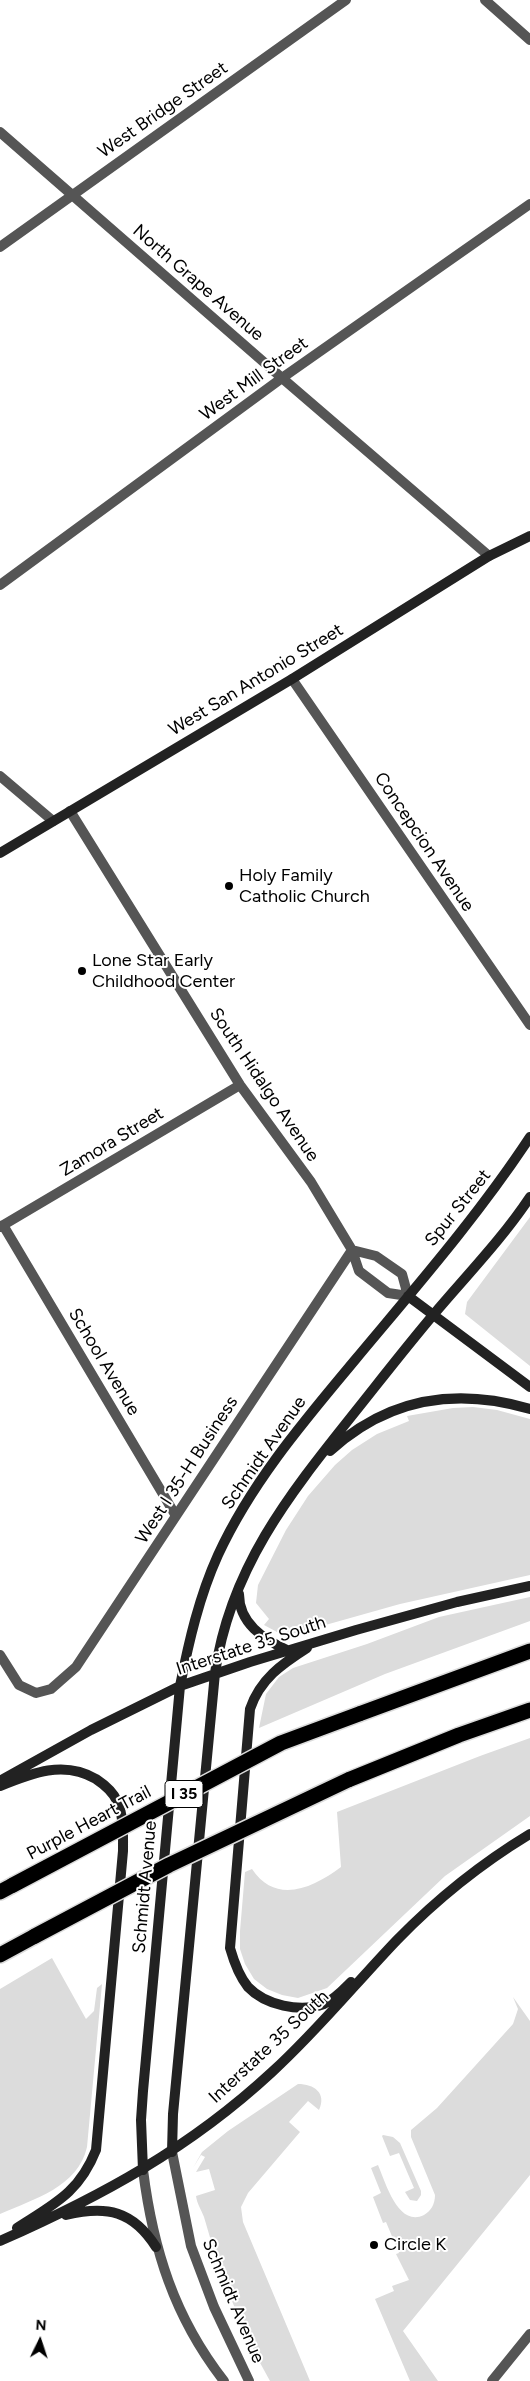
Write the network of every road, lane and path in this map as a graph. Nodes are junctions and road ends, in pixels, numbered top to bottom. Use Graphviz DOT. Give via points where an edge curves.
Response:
graph roads {
  1 [pos="346,0"];
  2 [pos="485,0"];
  3 [pos="530,40"];
  4 [pos="0,132"];
  5 [pos="72,195"];
  6 [pos="530,204"];
  7 [pos="0,247"];
  8 [pos="282,378"];
  9 [pos="530,536"];
  10 [pos="489,556"];
  11 [pos="0,585"];
  12 [pos="292,678"];
  13 [pos="0,776"];
  14 [pos="70,811"];
  15 [pos="53,821"];
  16 [pos="0,853"];
  17 [pos="530,1025"];
  18 [pos="240,1085"];
  19 [pos="530,1137"];
  20 [pos="530,1197"];
  21 [pos="2,1226"];
  22 [pos="352,1250"];
  23 [pos="408,1296"];
  24 [pos="434,1314"];
  25 [pos="530,1387"];
  26 [pos="530,1408"];
  27 [pos="304,1476"];
  28 [pos="176,1516"];
  29 [pos="530,1586"];
  30 [pos="239,1590"];
  31 [pos="314,1643"];
  32 [pos="287,1650"];
  33 [pos="530,1651"];
  34 [pos="0,1655"];
  35 [pos="215,1673"];
  36 [pos="180,1686"];
  37 [pos="530,1710"];
  38 [pos="0,1781"];
  39 [pos="0,1786"];
  40 [pos="530,1834"];
  41 [pos="6,1888"];
  42 [pos="398,1940"];
  43 [pos="0,1955"];
  44 [pos="172,2152"];
  45 [pos="143,2170"];
  46 [pos="51,2218"];
  47 [pos="0,2240"];
  48 [pos="156,2247"];
  49 [pos="530,2334"];
  50 [pos="224,2381"];
  51 [pos="249,2381"];
  52 [pos="492,2381"];
  1 -- 5 [label="street, West Bridge Street"];
  2 -- 3 [label="street"];
  4 -- 5 [label="street, North Grape Avenue"];
  5 -- 7 [label="street, West Bridge Street"];
  5 -- 8 [label="street, North Grape Avenue"];
  6 -- 8 [label="street, West Mill Street"];
  8 -- 10 [label="street, North Grape Avenue"];
  8 -- 11 [label="street, West Mill Street"];
  9 -- 10 [label="main road, West San Antonio Street"];
  10 -- 12 [label="main road, West San Antonio Street"];
  12 -- 14 [label="main road, West San Antonio Street"];
  12 -- 17 [label="street, Concepcion Avenue"];
  13 -- 15 [label="street"];
  14 -- 15 [label="main road, West San Antonio Street"];
  14 -- 18 [label="street, South Hidalgo Avenue"];
  15 -- 16 [label="main road, West San Antonio Street"];
  18 -- 21 [label="street, Zamora Street"];
  18 -- 22 [label="street, South Hidalgo Avenue" via="311,1182"];
  19 -- 23 [label="main road, Spur Street" via="497,1187"];
  20 -- 24 [label="main road" via="510,1227"];
  21 -- 28 [label="street, School Avenue"];
  22 -- 23 [label="street, South Hidalgo Avenue" via="359,1271 388,1292"];
  22 -- 23 [label="street" via="376,1256 402,1274"];
  22 -- 28 [label="street, West I 35-H Business"];
  23 -- 24 [label="main road, South Hidalgo Avenue"];
  23 -- 36 [label="main road, Schmidt Avenue" via="276,1458 235,1522 202,1597"];
  24 -- 25 [label="main road, South Hidalgo Avenue"];
  24 -- 27 [label="main road, Schmidt Avenue"];
  26 -- 27 [label="main road" via="457,1397 397,1409 363,1424"];
  27 -- 30 [label="main road, Schmidt Avenue" via="273,1519"];
  28 -- 34 [label="street, West I 35-H Business" via="76,1667 51,1689 36,1693 19,1685"];
  29 -- 31 [label="main road, Interstate 35 South" via="457,1602"];
  30 -- 32 [label="main road" via="240,1609 250,1625 266,1639"];
  30 -- 35 [label="main road, Schmidt Avenue"];
  31 -- 32 [label="main road, Interstate 35 South"];
  31 -- 42 [label="main road" via="269,1675 250,1709 230,1934 233,1958 243,1979 257,1995 288,2006 313,2006 334,1998"];
  32 -- 35 [label="main road, Interstate 35 South"];
  33 -- 41 [label="highway, Purple Heart Trail / I 35, bridge" via="281,1743"];
  35 -- 36 [label="main road, Interstate 35 South"];
  35 -- 44 [label="main road, Schmidt Avenue"];
  36 -- 38 [label="main road, Interstate 35 South" via="91,1730"];
  36 -- 45 [label="main road, Schmidt Avenue" via="143,2091"];
  37 -- 43 [label="highway, bridge" via="348,1780 169,1865"];
  39 -- 47 [label="main road" via="52,1769 87,1774 103,1783 118,1803 123,1851 96,2150 82,2178 66,2195"];
  40 -- 42 [label="main road, Interstate 35 South" via="468,1877"];
  42 -- 44 [label="main road, Interstate 35 South" via="272,2072 209,2126"];
  44 -- 45 [label="main road, Interstate 35 South"];
  44 -- 51 [label="street, Schmidt Avenue" via="191,2246 214,2307"];
  45 -- 46 [label="main road, Interstate 35 South"];
  45 -- 48 [label="street, Schmidt Avenue"];
  46 -- 47 [label="main road, Interstate 35 South"];
  46 -- 48 [label="main road" via="94,2210 116,2212 139,2224"];
  48 -- 50 [label="street, Schmidt Avenue" via="191,2331"];
  49 -- 52 [label="street"];
}
